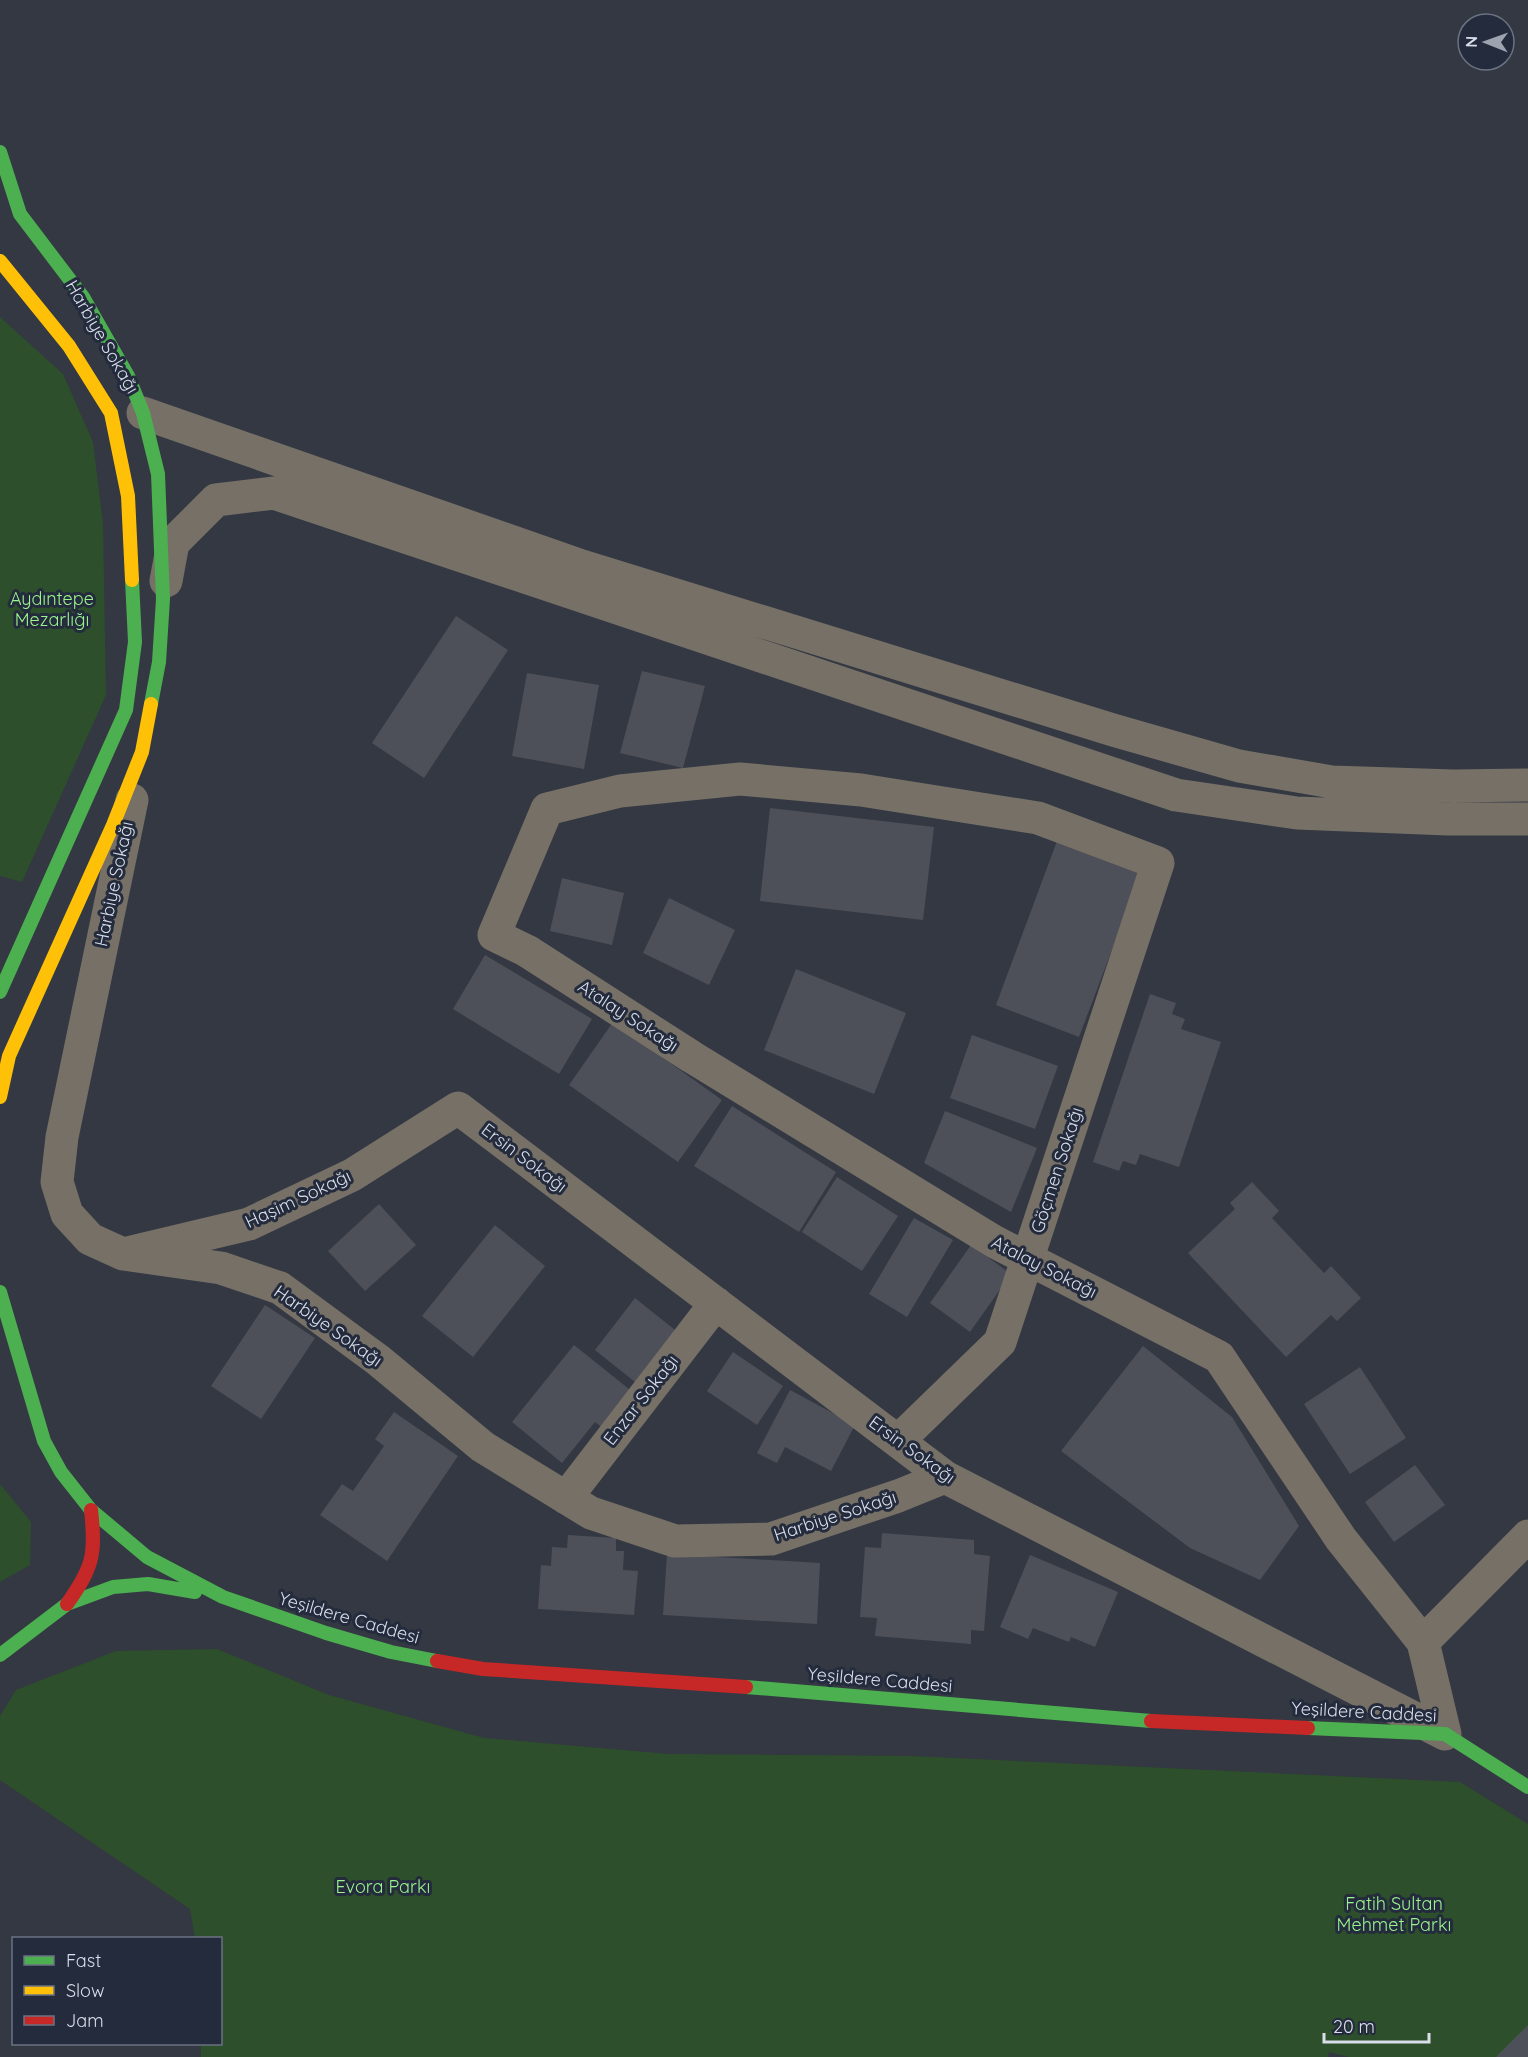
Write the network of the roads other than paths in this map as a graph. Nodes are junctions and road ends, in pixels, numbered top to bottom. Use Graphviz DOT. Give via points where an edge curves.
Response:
graph roads {
  1 [pos="0,152"];
  2 [pos="0,261"];
  3 [pos="143,413"];
  4 [pos="163,598"];
  5 [pos="142,752"];
  6 [pos="1528,785"];
  7 [pos="1528,819"];
  8 [pos="494,935"];
  9 [pos="0,992"];
  10 [pos="0,1097"];
  11 [pos="458,1108"];
  12 [pos="123,1254"];
  13 [pos="1028,1259"];
  14 [pos="0,1292"];
  15 [pos="716,1303"];
  16 [pos="15,1389"];
  17 [pos="31,1402"];
  18 [pos="898,1441"];
  19 [pos="945,1477"];
  20 [pos="566,1498"];
  21 [pos="91,1510"];
  22 [pos="1528,1536"];
  23 [pos="224,1597"];
  24 [pos="67,1604"];
  25 [pos="1423,1642"];
  26 [pos="0,1655"];
  27 [pos="1444,1734"];
  28 [pos="1528,1787"];
  1 -- 3 [label="street, Harbiye Sokağı" via="20,214 83,297 128,376"];
  2 -- 9 [label="street, Harbiye Sokağı" via="69,346 111,413 128,496 135,642 126,710"];
  3 -- 4 [label="street, Harbiye Sokağı" via="159,474"];
  3 -- 6 [label="street" via="582,566 1239,766 1332,782"];
  4 -- 5 [label="street, Harbiye Sokağı" via="159,662"];
  4 -- 7 [label="street" via="173,543 216,500 274,493 1176,795 1297,813"];
  5 -- 10 [label="street, Harbiye Sokağı" via="9,1056"];
  5 -- 12 [label="street, Harbiye Sokağı" via="62,1137 57,1182 67,1214 90,1239"];
  8 -- 13 [label="street, Atalay Sokağı" via="527,951 712,1069"];
  8 -- 13 [label="street, Göçmen Sokağı" via="547,808 631,790 740,779 861,790 1038,818 1158,863"];
  11 -- 12 [label="street, Haşim Sokağı" via="352,1175 249,1224"];
  11 -- 15 [label="street, Ersin Sokağı"];
  12 -- 20 [label="street, Harbiye Sokağı" via="221,1268 280,1288 378,1360 483,1447"];
  13 -- 18 [label="street, Göçmen Sokağı" via="1000,1342"];
  13 -- 25 [label="street, Atalay Sokağı" via="1219,1357 1341,1539"];
  14 -- 17 [label="street"];
  15 -- 18 [label="street, Ersin Sokağı"];
  15 -- 20 [label="street, Enzar Sokağı"];
  16 -- 17 [label="street"];
  17 -- 21 [label="street" via="44,1441 61,1472"];
  18 -- 19 [label="street, Ersin Sokağı"];
  19 -- 20 [label="street, Harbiye Sokağı" via="771,1539 675,1541 591,1513"];
  19 -- 27 [label="street, Ersin Sokağı"];
  21 -- 23 [label="street" via="147,1557"];
  21 -- 24 [label="street" via="93,1558 88,1574"];
  22 -- 25 [label="street"];
  23 -- 24 [label="street" via="148,1584 113,1587"];
  23 -- 27 [label="street, Yeşildere Caddesi" via="326,1634 391,1652 483,1670 1138,1720"];
  24 -- 26 [label="street"];
  25 -- 27 [label="street, Atalay Sokağı"];
  27 -- 28 [label="street, Yeşildere Caddesi"];
}
